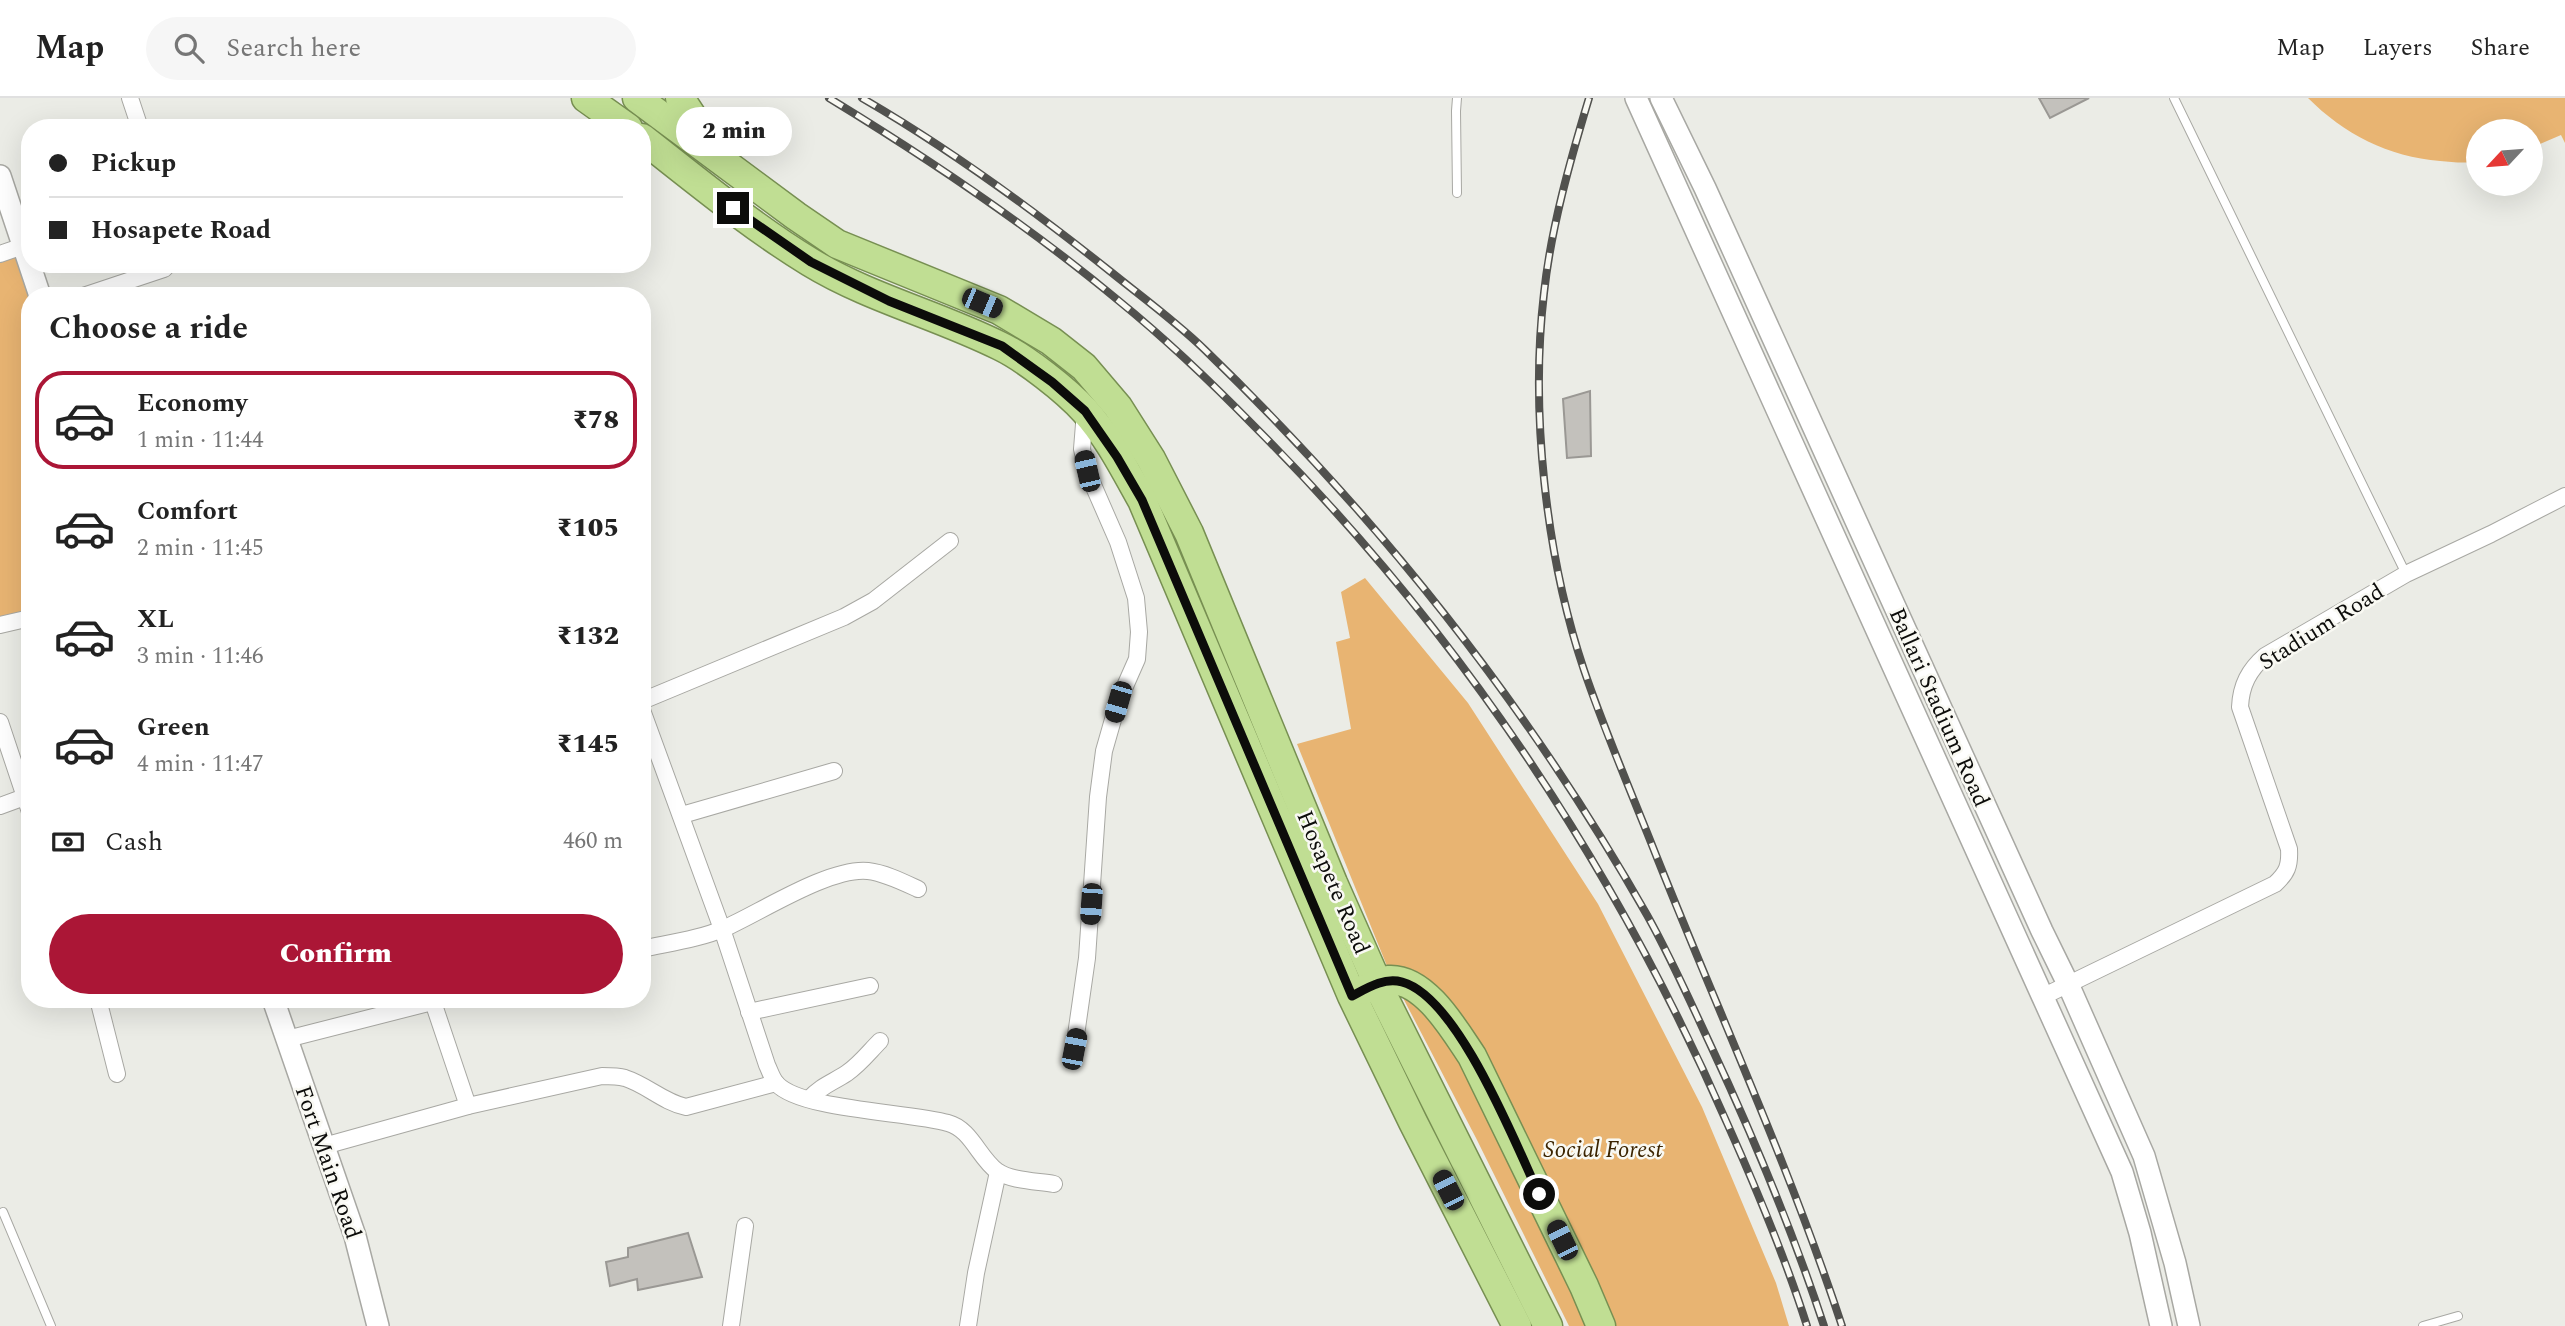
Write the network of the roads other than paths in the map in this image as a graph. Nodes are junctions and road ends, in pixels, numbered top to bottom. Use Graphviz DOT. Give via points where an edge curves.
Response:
graph roads {
  1 [pos="130,98"];
  2 [pos="586,98"];
  3 [pos="680,98"];
  4 [pos="1457,98"];
  5 [pos="1636,98"];
  6 [pos="1661,98"];
  7 [pos="2174,98"];
  8 [pos="647,101"];
  9 [pos="623,115"];
  10 [pos="137,119"];
  11 [pos="644,119"];
  12 [pos="651,144"];
  13 [pos="724,163"];
  14 [pos="0,176"];
  15 [pos="1706,188"];
  16 [pos="1457,193"];
  17 [pos="1681,198"];
  18 [pos="21,240"];
  19 [pos="21,247"];
  20 [pos="0,254"];
  21 [pos="152,273"];
  22 [pos="110,287"];
  23 [pos="1085,411"];
  24 [pos="2565,496"];
  25 [pos="950,541"];
  26 [pos="2406,574"];
  27 [pos="21,620"];
  28 [pos="0,625"];
  29 [pos="651,697"];
  30 [pos="0,722"];
  31 [pos="651,734"];
  32 [pos="834,771"];
  33 [pos="21,782"];
  34 [pos="21,803"];
  35 [pos="0,806"];
  36 [pos="682,815"];
  37 [pos="918,889"];
  38 [pos="722,929"];
  39 [pos="651,947"];
  40 [pos="1377,983"];
  41 [pos="2068,984"];
  42 [pos="870,986"];
  43 [pos="1352,996"];
  44 [pos="2042,997"];
  45 [pos="105,1008"];
  46 [pos="276,1008"];
  47 [pos="405,1008"];
  48 [pos="438,1008"];
  49 [pos="749,1012"];
  50 [pos="287,1038"];
  51 [pos="880,1041"];
  52 [pos="1074,1049"];
  53 [pos="117,1074"];
  54 [pos="776,1083"];
  55 [pos="809,1099"];
  56 [pos="468,1105"];
  57 [pos="324,1146"];
  58 [pos="998,1172"];
  59 [pos="1054,1184"];
  60 [pos="4,1212"];
  61 [pos="746,1226"];
  62 [pos="2458,1315"];
  63 [pos="51,1326"];
  64 [pos="378,1326"];
  65 [pos="731,1326"];
  66 [pos="968,1326"];
  67 [pos="1517,1326"];
  68 [pos="1548,1326"];
  69 [pos="1601,1326"];
  70 [pos="2161,1326"];
  71 [pos="2189,1326"];
  72 [pos="2423,1326"];
  1 -- 10 [label="street"];
  2 -- 9 [label="highway"];
  3 -- 13 [label="highway"];
  4 -- 16 [label="lane"];
  5 -- 17 [label="street, Ballari Stadium Road"];
  6 -- 15 [label="street, Ballari Stadium Road"];
  7 -- 26 [label="lane"];
  8 -- 11 [label="highway"];
  8 -- 13 [label="highway, Hosapete Road"];
  12 -- 23 [label="highway, Hosapete Road" via="811,262 889,301 1002,346"];
  13 -- 40 [label="highway, Hosapete Road" via="837,244 999,310 1051,341 1084,367 1118,407 1151,459 1210,581"];
  14 -- 18 [label="street"];
  15 -- 17 [label="street"];
  15 -- 41 [label="street, Ballari Stadium Road"];
  17 -- 44 [label="street, Ballari Stadium Road"];
  19 -- 20 [label="street"];
  21 -- 22 [label="street"];
  23 -- 43 [label="highway, Hosapete Road" via="1142,500"];
  23 -- 52 [label="street" via="1082,449 1087,471 1118,542 1136,598 1139,632 1137,659 1104,751 1087,958"];
  24 -- 26 [label="street, Stadium Road"];
  25 -- 29 [label="street" via="873,601 844,617"];
  26 -- 41 [label="street, Stadium Road" via="2265,656 2246,678 2241,707 2289,849 2287,873 2275,884"];
  27 -- 28 [label="street"];
  30 -- 33 [label="street"];
  31 -- 36 [label="street"];
  32 -- 36 [label="street"];
  34 -- 35 [label="street"];
  36 -- 38 [label="street"];
  37 -- 38 [label="street" via="867,871 846,873"];
  38 -- 39 [label="street"];
  38 -- 49 [label="street"];
  40 -- 43 [label="highway"];
  40 -- 68 [label="highway, Hosapete Road"];
  40 -- 69 [label="highway" via="1404,982 1419,990 1472,1056"];
  41 -- 44 [label="street, Stadium Road"];
  41 -- 71 [label="street, Ballari Stadium Road" via="2144,1156"];
  42 -- 49 [label="street"];
  43 -- 67 [label="highway, Hosapete Road"];
  44 -- 70 [label="street, Ballari Stadium Road" via="2122,1172"];
  45 -- 53 [label="street"];
  46 -- 50 [label="street, Fort Main Road"];
  47 -- 50 [label="street"];
  48 -- 56 [label="street"];
  49 -- 54 [label="street"];
  50 -- 57 [label="street, Fort Main Road"];
  51 -- 55 [label="street" via="853,1068"];
  54 -- 55 [label="street"];
  54 -- 56 [label="street" via="686,1107 622,1077 602,1076"];
  55 -- 58 [label="street" via="952,1124"];
  56 -- 57 [label="street"];
  57 -- 64 [label="street, Fort Main Road" via="355,1236"];
  58 -- 59 [label="street"];
  58 -- 66 [label="street"];
  60 -- 63 [label="lane"];
  61 -- 65 [label="street"];
  62 -- 72 [label="lane"];
}
